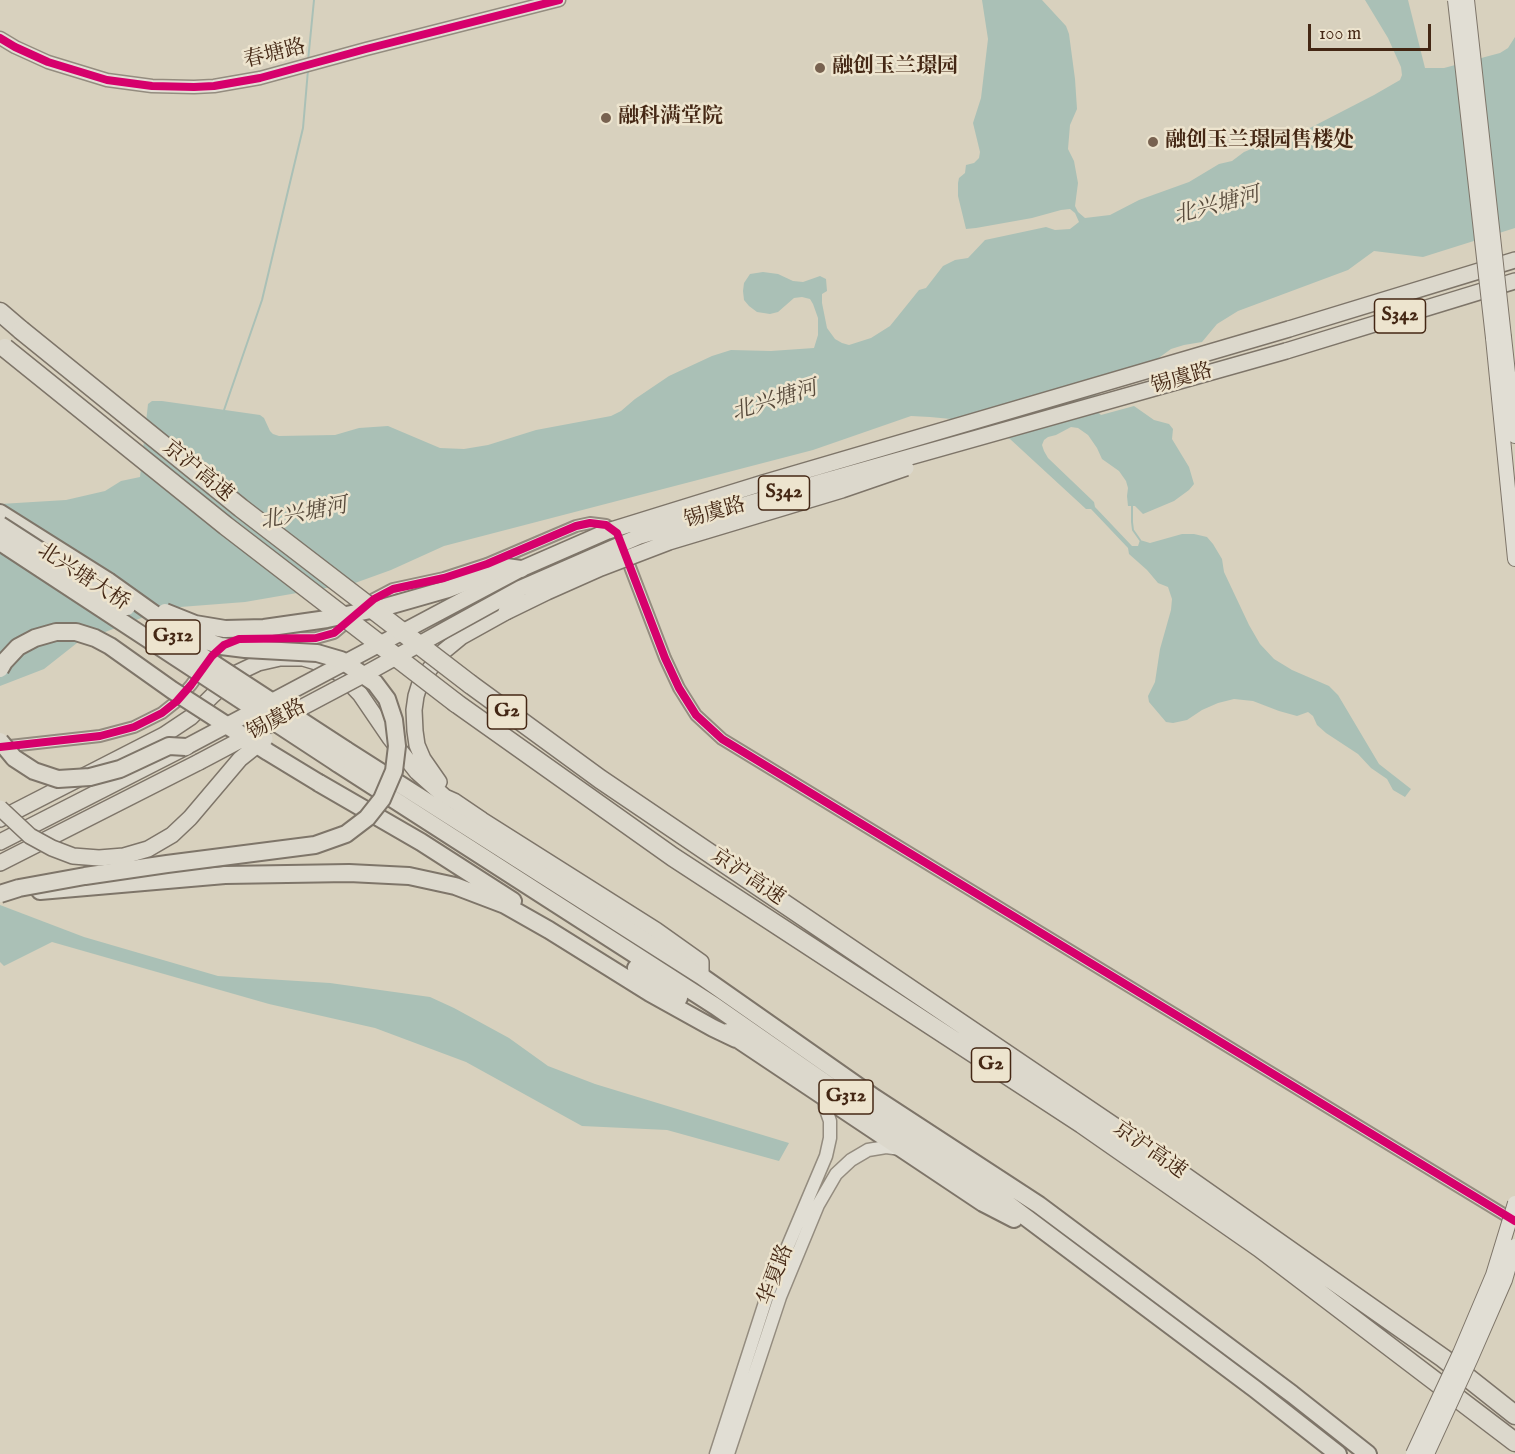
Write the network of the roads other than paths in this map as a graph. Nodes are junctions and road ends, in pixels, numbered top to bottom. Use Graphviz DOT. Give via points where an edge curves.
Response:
graph roads {
  1 [pos="524,0"];
  2 [pos="560,0"];
  3 [pos="1455,0"];
  4 [pos="1467,0"];
  5 [pos="0,33"];
  6 [pos="0,38"];
  7 [pos="324,58"];
  8 [pos="296,66"];
  9 [pos="1515,260"];
  10 [pos="1515,281"];
  11 [pos="0,312"];
  12 [pos="1499,338"];
  13 [pos="3,346"];
  14 [pos="1027,424"];
  15 [pos="1515,436"];
  16 [pos="0,513"];
  17 [pos="0,525"];
  18 [pos="0,542"];
  19 [pos="1515,559"];
  20 [pos="521,569"];
  21 [pos="108,581"];
  22 [pos="0,669"];
  23 [pos="309,704"];
  24 [pos="0,741"];
  25 [pos="0,747"];
  26 [pos="186,747"];
  27 [pos="341,757"];
  28 [pos="454,801"];
  29 [pos="0,808"];
  30 [pos="0,819"];
  31 [pos="0,842"];
  32 [pos="0,863"];
  33 [pos="0,894"];
  34 [pos="616,943"];
  35 [pos="593,958"];
  36 [pos="701,976"];
  37 [pos="736,1039"];
  38 [pos="824,1097"];
  39 [pos="904,1149"];
  40 [pos="1515,1203"];
  41 [pos="1515,1221"];
  42 [pos="1055,1239"];
  43 [pos="1515,1246"];
  44 [pos="1515,1415"];
  45 [pos="1515,1442"];
  46 [pos="716,1454"];
  47 [pos="728,1454"];
  48 [pos="1338,1454"];
  49 [pos="1368,1454"];
  50 [pos="1413,1454"];
  51 [pos="1427,1454"];
  1 -- 7 [label="street, 春塘路"];
  2 -- 7 [label="street, 春塘路"];
  3 -- 12 [label="main road, bridge"];
  4 -- 12 [label="main road, bridge"];
  5 -- 8 [label="street, 春塘路" via="67,64 106,76 138,80 214,81"];
  6 -- 8 [label="street, 春塘路" via="65,68 107,80 152,86 230,84"];
  7 -- 8 [label="street, 春塘路"];
  9 -- 20 [label="main road, 锡虞路 / S342, bridge" via="678,509 608,531"];
  10 -- 14 [label="main road, 锡虞路 / S342, bridge"];
  11 -- 44 [label="highway, 京沪高速 / G2, bridge" via="241,508 600,779 1117,1129 1443,1358"];
  12 -- 15 [label="main road"];
  12 -- 19 [label="main road"];
  13 -- 45 [label="highway, 京沪高速 / G2, bridge" via="226,526 456,703 673,857 1082,1124 1250,1241"];
  14 -- 23 [label="main road, 锡虞路 / S342, bridge" via="640,536 521,588"];
  14 -- 28 [label="main road, bridge" via="842,490 669,542 547,592 461,637 421,680 414,720 423,759"];
  16 -- 21 [label="highway"];
  17 -- 27 [label="highway, 北兴塘大桥 / G312, bridge"];
  18 -- 27 [label="highway, 北兴塘大桥 / G312, bridge"];
  20 -- 21 [label="highway, bridge" via="506,567 448,590 385,607 264,628 225,629 195,624"];
  20 -- 26 [label="main road, 锡虞路, bridge"];
  21 -- 33 [label="highway, bridge" via="188,635 245,650 317,653 341,660 375,683 387,699 397,746 394,771 382,799 367,818 346,834 315,845 86,876"];
  22 -- 35 [label="highway, bridge" via="18,647 56,632 76,632 110,646 258,746 422,842 552,926"];
  23 -- 29 [label="main road, bridge" via="240,759 172,835 148,849 124,856 73,856 30,836"];
  23 -- 32 [label="main road, 锡虞路, bridge"];
  24 -- 26 [label="highway, bridge" via="14,758 34,771 58,778 90,777 120,769 169,746"];
  25 -- 41 [label="street" via="100,736 134,727 177,701 212,656 239,639 316,638 334,633 374,599 393,590 487,564 576,526 606,525 617,533 679,688 696,715 722,739"];
  26 -- 31 [label="main road, 锡虞路, bridge"];
  27 -- 34 [label="highway, G312"];
  27 -- 36 [label="highway, G312"];
  28 -- 30 [label="main road" via="417,772 342,675 303,658 280,658 237,673 191,717 164,735"];
  28 -- 36 [label="main road" via="656,930 701,962"];
  33 -- 35 [label="highway" via="225,875 409,876 455,886 505,905"];
  34 -- 37 [label="highway" via="620,957"];
  34 -- 42 [label="highway, G312" via="996,1195"];
  35 -- 37 [label="highway"];
  36 -- 49 [label="highway, G312" via="875,1098 1040,1205"];
  37 -- 38 [label="highway"];
  38 -- 39 [label="highway"];
  38 -- 46 [label="street, 华夏路" via="830,1121 826,1156 768,1293"];
  39 -- 42 [label="highway" via="983,1203"];
  39 -- 47 [label="street, 华夏路" via="868,1150 851,1160 836,1174 818,1205 780,1298"];
  40 -- 50 [label="main road, bridge" via="1493,1275"];
  42 -- 48 [label="highway, G312"];
  43 -- 51 [label="main road, bridge" via="1505,1280"];
}
